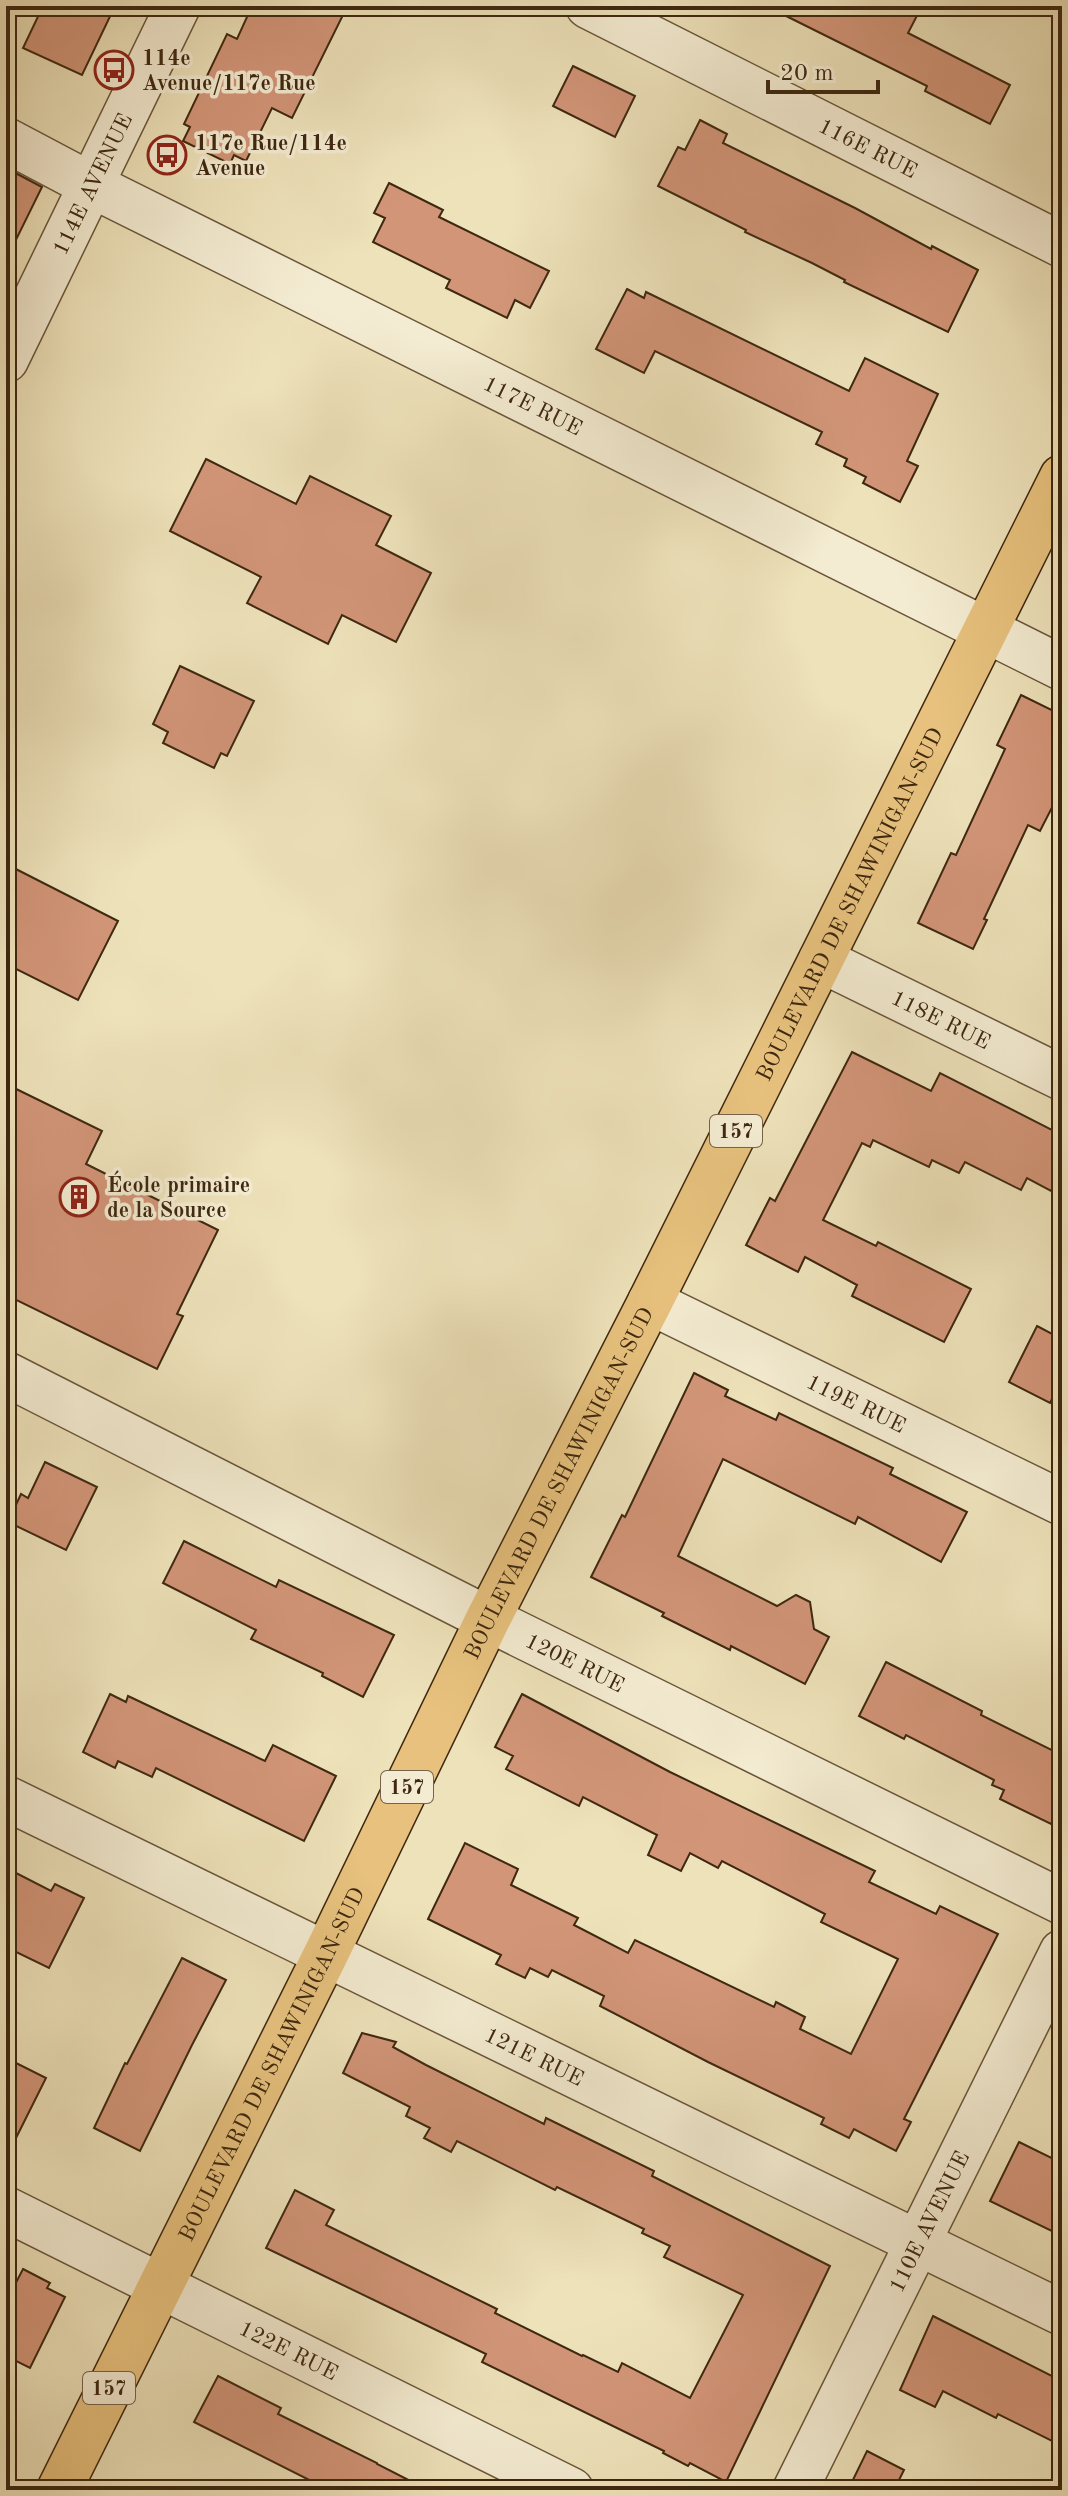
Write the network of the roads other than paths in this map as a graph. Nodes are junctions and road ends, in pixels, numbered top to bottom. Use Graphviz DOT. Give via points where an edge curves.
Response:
graph roads {
  1 [pos="178,6"];
  2 [pos="588,6"];
  3 [pos="6,140"];
  4 [pos="91,185"];
  5 [pos="1062,245"];
  6 [pos="6,360"];
  7 [pos="1062,477"];
  8 [pos="985,630"];
  9 [pos="1062,668"];
  10 [pos="821,960"];
  11 [pos="1062,1078"];
  12 [pos="650,1302"];
  13 [pos="6,1374"];
  14 [pos="1062,1503"];
  15 [pos="488,1619"];
  16 [pos="6,1798"];
  17 [pos="1062,1902"];
  18 [pos="1062,1952"];
  19 [pos="326,1954"];
  20 [pos="6,2209"];
  21 [pos="918,2243"];
  22 [pos="160,2286"];
  23 [pos="1062,2313"];
  24 [pos="59,2490"];
  25 [pos="571,2490"];
  26 [pos="795,2490"];
  1 -- 4 [label="street, 114E AVENUE"];
  2 -- 5 [label="street, 116E RUE"];
  3 -- 4 [label="street, 117E RUE"];
  4 -- 6 [label="street, 114E AVENUE"];
  4 -- 8 [label="street, 117E RUE"];
  7 -- 8 [label="main road, BOULEVARD DE SHAWINIGAN-SUD / 157"];
  8 -- 9 [label="street, 117E RUE"];
  8 -- 10 [label="main road, BOULEVARD DE SHAWINIGAN-SUD / 157"];
  10 -- 11 [label="street, 118E RUE"];
  10 -- 12 [label="main road, BOULEVARD DE SHAWINIGAN-SUD / 157"];
  12 -- 14 [label="street, 119E RUE"];
  12 -- 15 [label="main road, BOULEVARD DE SHAWINIGAN-SUD / 157"];
  13 -- 15 [label="street, 120E RUE"];
  15 -- 17 [label="street, 120E RUE"];
  15 -- 19 [label="main road, BOULEVARD DE SHAWINIGAN-SUD / 157"];
  16 -- 19 [label="street, 121E RUE"];
  18 -- 21 [label="street, 110E AVENUE"];
  19 -- 21 [label="street, 121E RUE"];
  19 -- 22 [label="main road, BOULEVARD DE SHAWINIGAN-SUD / 157"];
  20 -- 22 [label="street, 122E RUE"];
  21 -- 23 [label="street, 121E RUE"];
  21 -- 26 [label="street, 110E AVENUE"];
  22 -- 24 [label="main road, BOULEVARD DE SHAWINIGAN-SUD / 157"];
  22 -- 25 [label="street, 122E RUE"];
}
